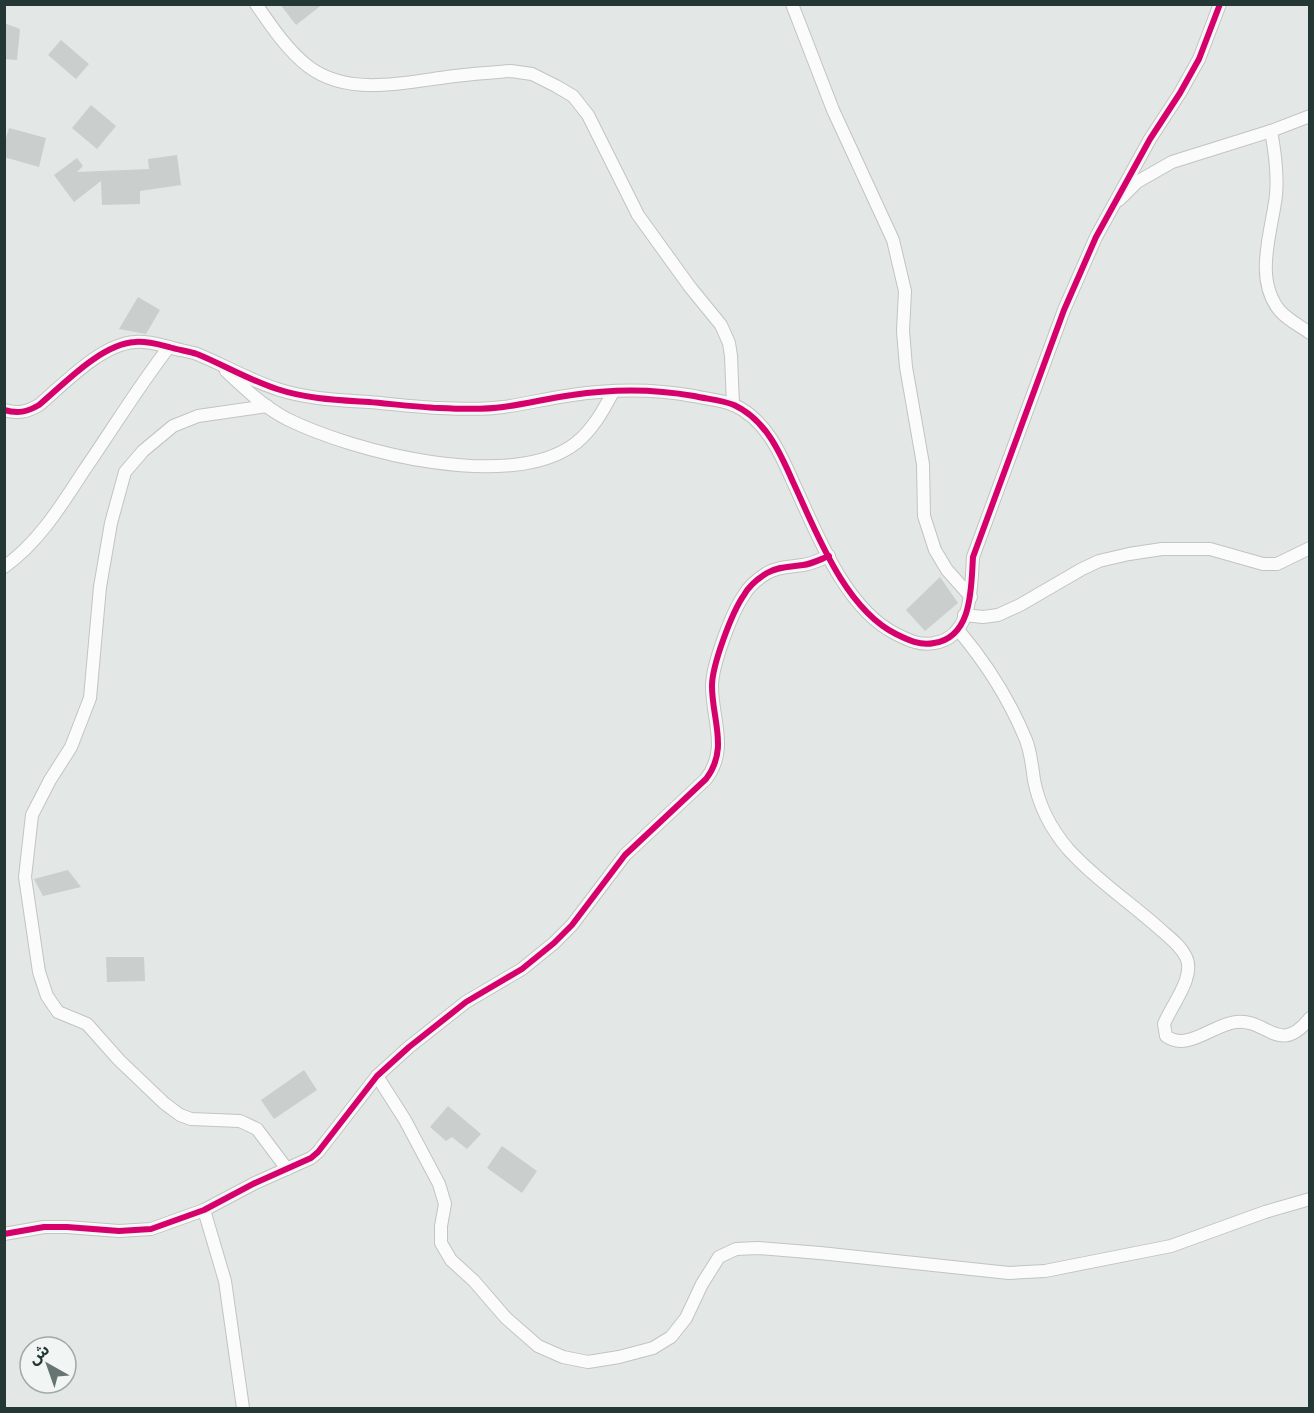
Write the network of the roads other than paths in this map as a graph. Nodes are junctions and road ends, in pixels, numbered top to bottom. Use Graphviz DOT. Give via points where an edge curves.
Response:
graph roads {
  1 [pos="256,4"];
  2 [pos="792,4"];
  3 [pos="1220,4"];
  4 [pos="1310,116"];
  5 [pos="1271,131"];
  6 [pos="1110,209"];
  7 [pos="1310,333"];
  8 [pos="169,347"];
  9 [pos="221,366"];
  10 [pos="613,392"];
  11 [pos="733,405"];
  12 [pos="267,406"];
  13 [pos="4,410"];
  14 [pos="1310,548"];
  15 [pos="829,556"];
  16 [pos="4,567"];
  17 [pos="971,597"];
  18 [pos="964,615"];
  19 [pos="959,631"];
  20 [pos="1310,1018"];
  21 [pos="377,1076"];
  22 [pos="287,1169"];
  23 [pos="1310,1199"];
  24 [pos="204,1210"];
  25 [pos="4,1234"];
  26 [pos="243,1408"];
  1 -- 11 [label="street" via="310,68 344,81 378,86 511,71 532,75 573,96 588,115 638,215 721,325 732,356"];
  2 -- 17 [label="street" via="833,110 893,240 905,291 906,367 923,464 924,516 935,550"];
  3 -- 6 [label="street" via="1199,59"];
  4 -- 5 [label="street"];
  5 -- 6 [label="street" via="1172,162 1137,182"];
  5 -- 7 [label="street" via="1276,194 1266,282 1280,311"];
  6 -- 17 [label="street" via="1064,310 973,556"];
  8 -- 9 [label="street" via="196,353"];
  8 -- 13 [label="street" via="133,342 116,347 87,364 39,405 15,413"];
  8 -- 16 [label="street" via="47,524"];
  9 -- 10 [label="street" via="278,389 314,398 439,408 500,408 573,394"];
  9 -- 12 [label="street"];
  10 -- 11 [label="street" via="677,393"];
  10 -- 12 [label="street" via="598,419 576,443 535,462 512,464 438,464 398,456 318,431"];
  11 -- 15 [label="street" via="753,417 768,435"];
  12 -- 22 [label="street" via="198,416 173,426 125,472 100,587 90,698 71,747 32,815 25,877 39,972 47,996 58,1012 87,1024 119,1060 180,1115 240,1121 257,1129"];
  14 -- 18 [label="street" via="1276,564 1210,549 1129,554 1099,561 998,615"];
  15 -- 19 [label="street" via="871,617 889,630 921,644 936,643"];
  15 -- 21 [label="street" via="804,565 778,568 744,594 715,668 712,684 718,757 706,779 625,855 554,943 522,969 466,1002"];
  17 -- 18 [label="street"];
  18 -- 19 [label="street"];
  19 -- 20 [label="street" via="995,681 1026,741 1050,825 1099,879 1152,921 1187,958 1183,990 1164,1024 1166,1036 1180,1041 1218,1026 1243,1022 1277,1035 1290,1035"];
  21 -- 22 [label="street" via="318,1152"];
  21 -- 23 [label="street" via="439,1184 445,1204 441,1242 451,1260 538,1346 562,1357 588,1362 653,1348 671,1337 720,1257 736,1249 832,1254 1009,1273 1045,1271 1170,1246"];
  22 -- 24 [label="street"];
  24 -- 25 [label="street" via="138,1232 44,1227"];
  24 -- 26 [label="street" via="225,1281"];
}
